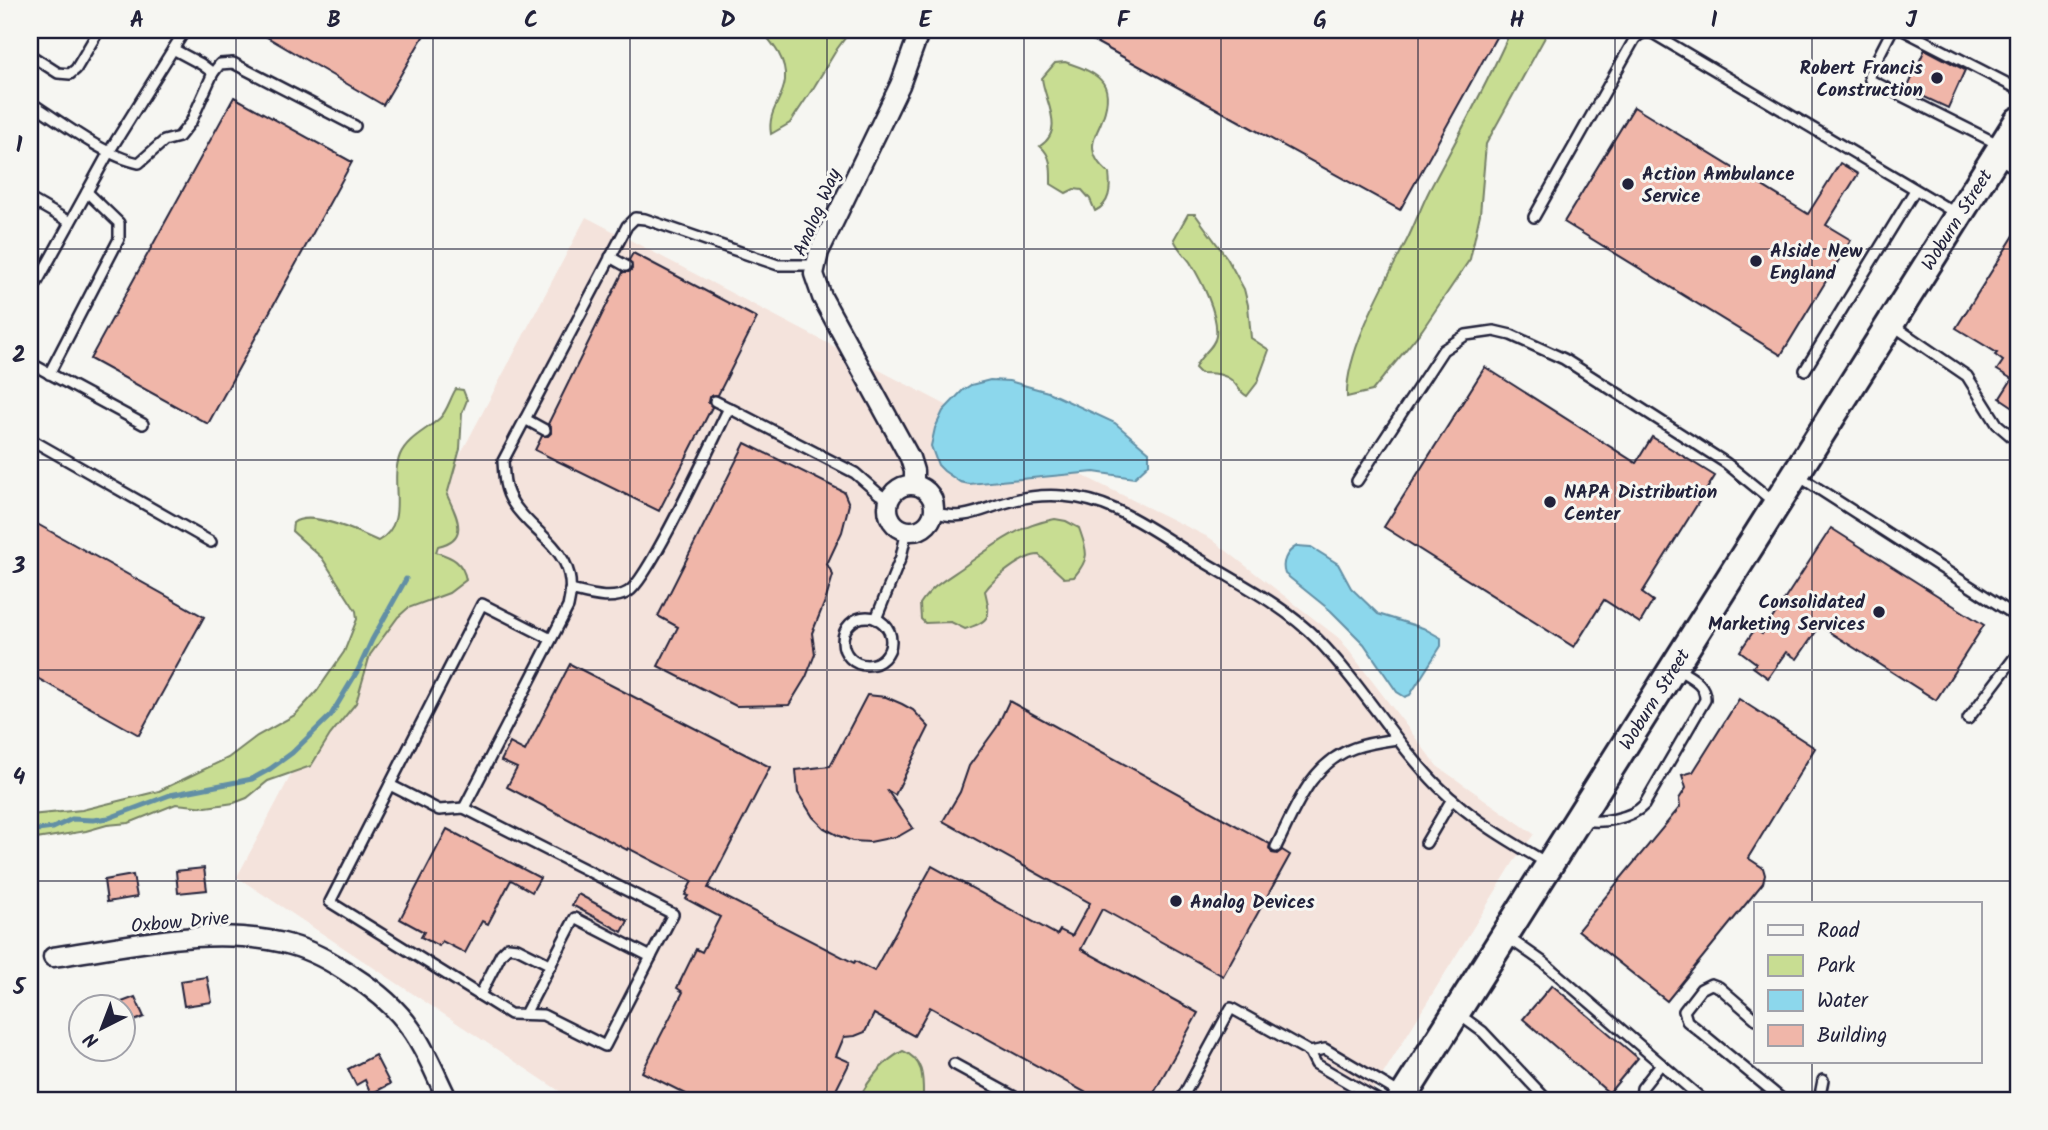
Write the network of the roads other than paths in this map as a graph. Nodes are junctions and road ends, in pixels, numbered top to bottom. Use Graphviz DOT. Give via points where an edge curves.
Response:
graph roads {
  1 [pos="99,30"];
  2 [pos="185,30"];
  3 [pos="920,30"];
  4 [pos="1892,30"];
  5 [pos="1903,30"];
  6 [pos="173,49"];
  7 [pos="30,55"];
  8 [pos="213,73"];
  9 [pos="2018,89"];
  10 [pos="30,102"];
  11 [pos="2018,121"];
  12 [pos="355,126"];
  13 [pos="1999,151"];
  14 [pos="109,152"];
  15 [pos="2018,170"];
  16 [pos="1915,190"];
  17 [pos="87,192"];
  18 [pos="30,199"];
  19 [pos="1958,215"];
  20 [pos="1534,217"];
  21 [pos="70,222"];
  22 [pos="610,257"];
  23 [pos="814,265"];
  24 [pos="626,266"];
  25 [pos="30,295"];
  26 [pos="1890,323"];
  27 [pos="30,363"];
  28 [pos="1805,370"];
  29 [pos="49,374"];
  30 [pos="715,401"];
  31 [pos="729,408"];
  32 [pos="525,419"];
  33 [pos="143,424"];
  34 [pos="545,429"];
  35 [pos="30,439"];
  36 [pos="2018,442"];
  37 [pos="1795,474"];
  38 [pos="1357,481"];
  39 [pos="914,484"];
  40 [pos="890,500"];
  41 [pos="1776,504"];
  42 [pos="934,512"];
  43 [pos="907,530"];
  44 [pos="211,541"];
  45 [pos="570,590"];
  46 [pos="876,619"];
  47 [pos="2018,620"];
  48 [pos="551,639"];
  49 [pos="2018,653"];
  50 [pos="1673,667"];
  51 [pos="1968,719"];
  52 [pos="1397,739"];
  53 [pos="390,785"];
  54 [pos="1452,799"];
  55 [pos="464,808"];
  56 [pos="1578,817"];
  57 [pos="1426,844"];
  58 [pos="1276,847"];
  59 [pos="1549,864"];
  60 [pos="1505,934"];
  61 [pos="53,957"];
  62 [pos="651,957"];
  63 [pos="551,965"];
  64 [pos="480,995"];
  65 [pos="1456,1012"];
  66 [pos="525,1014"];
  67 [pos="1754,1018"];
  68 [pos="1310,1052"];
  69 [pos="954,1064"];
  70 [pos="1661,1064"];
  71 [pos="1823,1080"];
  72 [pos="1402,1098"];
  73 [pos="448,1100"];
  74 [pos="1020,1100"];
  75 [pos="1181,1100"];
  76 [pos="1378,1100"];
  77 [pos="1547,1100"];
  78 [pos="1641,1100"];
  79 [pos="1703,1100"];
  80 [pos="1783,1100"];
  81 [pos="1819,1100"];
  1 -- 7 [label="lane" via="70,74 58,73"];
  2 -- 6 [label="lane"];
  3 -- 23 [label="street, Analog Way" via="900,85"];
  4 -- 13 [label="lane" via="1870,80"];
  5 -- 9 [label="lane"];
  6 -- 8 [label="lane"];
  6 -- 14 [label="lane"];
  8 -- 12 [label="lane" via="220,64 233,63"];
  8 -- 14 [label="lane" via="191,122 179,137 164,141 139,163"];
  10 -- 14 [label="lane"];
  11 -- 13 [label="street, Woburn Street"];
  13 -- 15 [label="lane"];
  13 -- 19 [label="street, Woburn Street"];
  14 -- 17 [label="lane"];
  16 -- 19 [label="lane"];
  16 -- 20 [label="lane" via="1646,32 1634,40"];
  16 -- 28 [label="lane"];
  17 -- 21 [label="lane"];
  17 -- 29 [label="lane" via="119,223 119,239"];
  18 -- 21 [label="lane"];
  19 -- 26 [label="street, Woburn Street"];
  21 -- 25 [label="lane"];
  22 -- 23 [label="lane" via="630,221 640,217 778,265"];
  22 -- 24 [label="lane"];
  22 -- 32 [label="lane"];
  23 -- 39 [label="street, Analog Way" via="828,312 910,458"];
  26 -- 36 [label="lane" via="1967,376 1997,424"];
  26 -- 37 [label="street, Woburn Street"];
  27 -- 29 [label="lane"];
  29 -- 33 [label="lane"];
  30 -- 31 [label="lane"];
  31 -- 40 [label="lane" via="855,473"];
  31 -- 45 [label="lane" via="636,584 628,592 612,596"];
  32 -- 34 [label="lane"];
  32 -- 45 [label="lane" via="503,461 504,484 513,503 559,552"];
  35 -- 44 [label="lane"];
  37 -- 41 [label="street, Woburn Street"];
  37 -- 47 [label="lane"];
  38 -- 41 [label="lane" via="1443,350 1466,335 1484,331 1511,335 1564,359 1726,463"];
  39 -- 40 [label="street" via="901,487"];
  39 -- 42 [label="street, Analog Way" via="929,494"];
  40 -- 43 [label="street" via="891,517"];
  41 -- 50 [label="street, Woburn Street"];
  42 -- 43 [label="street" via="922,528"];
  42 -- 52 [label="lane" via="958,517 1017,499 1050,496 1114,509 1304,626"];
  43 -- 46 [label="lane"];
  45 -- 48 [label="lane" via="568,607"];
  46 -- 46 [label="lane" via="862,617 845,632 844,648 849,657 864,666 876,664 889,653 889,631"];
  48 -- 53 [label="lane" via="482,604"];
  48 -- 55 [label="lane"];
  49 -- 51 [label="lane"];
  50 -- 56 [label="street, Woburn Street"];
  50 -- 56 [label="lane" via="1701,685 1705,700 1644,805 1599,823"];
  52 -- 54 [label="lane"];
  52 -- 58 [label="lane" via="1358,746 1326,764 1307,787"];
  53 -- 55 [label="lane" via="439,810"];
  53 -- 64 [label="lane" via="330,902"];
  54 -- 57 [label="lane"];
  54 -- 59 [label="lane" via="1491,830"];
  55 -- 62 [label="lane" via="673,914"];
  56 -- 59 [label="street, Woburn Street"];
  59 -- 60 [label="street, Woburn Street"];
  60 -- 65 [label="street, Woburn Street"];
  60 -- 70 [label="lane"];
  61 -- 73 [label="street, Oxbow Drive" via="217,936 250,937 301,948 358,979 398,1013 419,1042"];
  62 -- 63 [label="lane" via="575,918"];
  62 -- 66 [label="lane" via="605,1046 543,1015"];
  63 -- 64 [label="lane" via="508,947"];
  63 -- 66 [label="lane"];
  64 -- 66 [label="lane" via="510,1014"];
  65 -- 72 [label="street, Woburn Street"];
  65 -- 77 [label="lane" via="1483,1032"];
  67 -- 80 [label="lane" via="1711,984 1701,989 1684,1011 1689,1023"];
  68 -- 72 [label="lane" via="1325,1049"];
  68 -- 75 [label="lane" via="1231,1008"];
  68 -- 76 [label="lane" via="1316,1063"];
  69 -- 74 [label="lane"];
  70 -- 78 [label="lane" via="1642,1088"];
  70 -- 79 [label="lane"];
  71 -- 81 [label="lane"];
}
